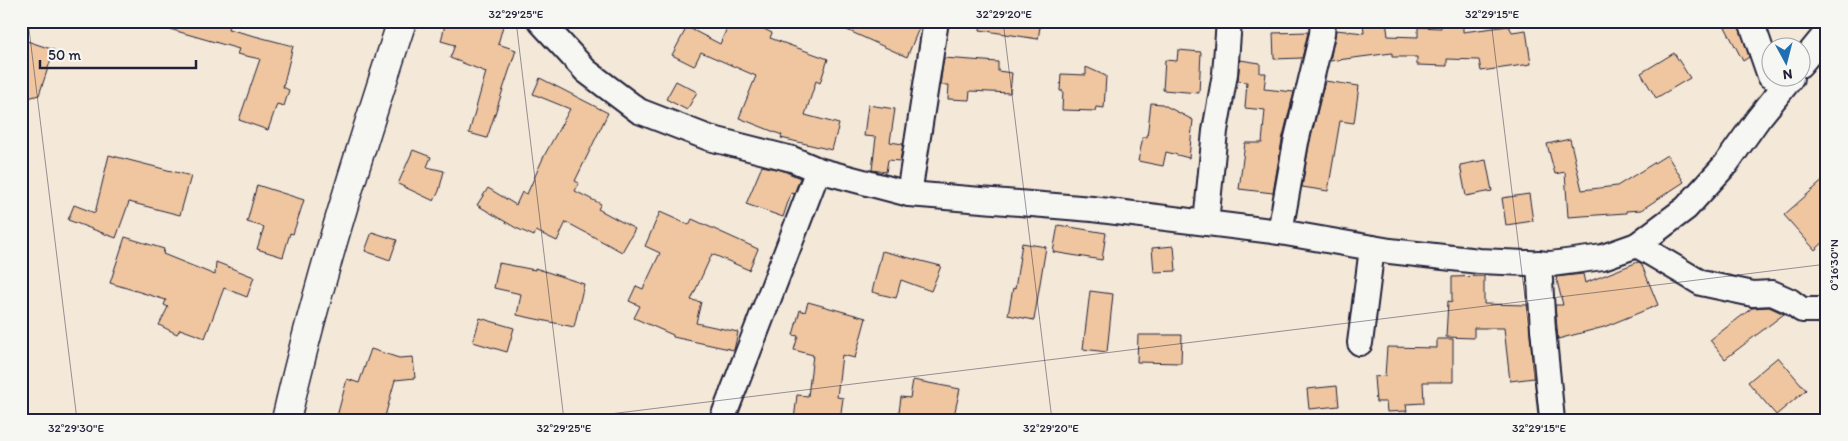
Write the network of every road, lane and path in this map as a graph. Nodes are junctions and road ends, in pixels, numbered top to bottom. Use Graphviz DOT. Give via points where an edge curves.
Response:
graph roads {
  1 [pos="402,21"];
  2 [pos="540,21"];
  3 [pos="936,21"];
  4 [pos="1230,21"];
  5 [pos="1323,21"];
  6 [pos="1751,21"];
  7 [pos="1827,32"];
  8 [pos="1760,42"];
  9 [pos="1810,53"];
  10 [pos="1773,88"];
  11 [pos="818,170"];
  12 [pos="909,194"];
  13 [pos="1206,223"];
  14 [pos="1280,232"];
  15 [pos="1637,245"];
  16 [pos="1372,248"];
  17 [pos="1539,263"];
  18 [pos="1827,310"];
  19 [pos="1360,343"];
  20 [pos="286,420"];
  21 [pos="722,420"];
  22 [pos="1552,420"];
  1 -- 20 [label="street" via="360,149 303,346"];
  2 -- 11 [label="street" via="586,72 640,110 709,138"];
  3 -- 12 [label="street"];
  4 -- 13 [label="street"];
  5 -- 14 [label="street"];
  6 -- 8 [label="street"];
  7 -- 9 [label="street"];
  10 -- 15 [label="street" via="1726,164 1686,208"];
  11 -- 12 [label="street"];
  11 -- 21 [label="street"];
  12 -- 13 [label="street" via="1092,209"];
  13 -- 14 [label="street"];
  14 -- 16 [label="street"];
  15 -- 17 [label="street" via="1603,257"];
  15 -- 18 [label="street" via="1701,283 1753,294 1772,293 1802,310"];
  16 -- 17 [label="street" via="1479,261"];
  16 -- 19 [label="street"];
  17 -- 22 [label="street"];
}
